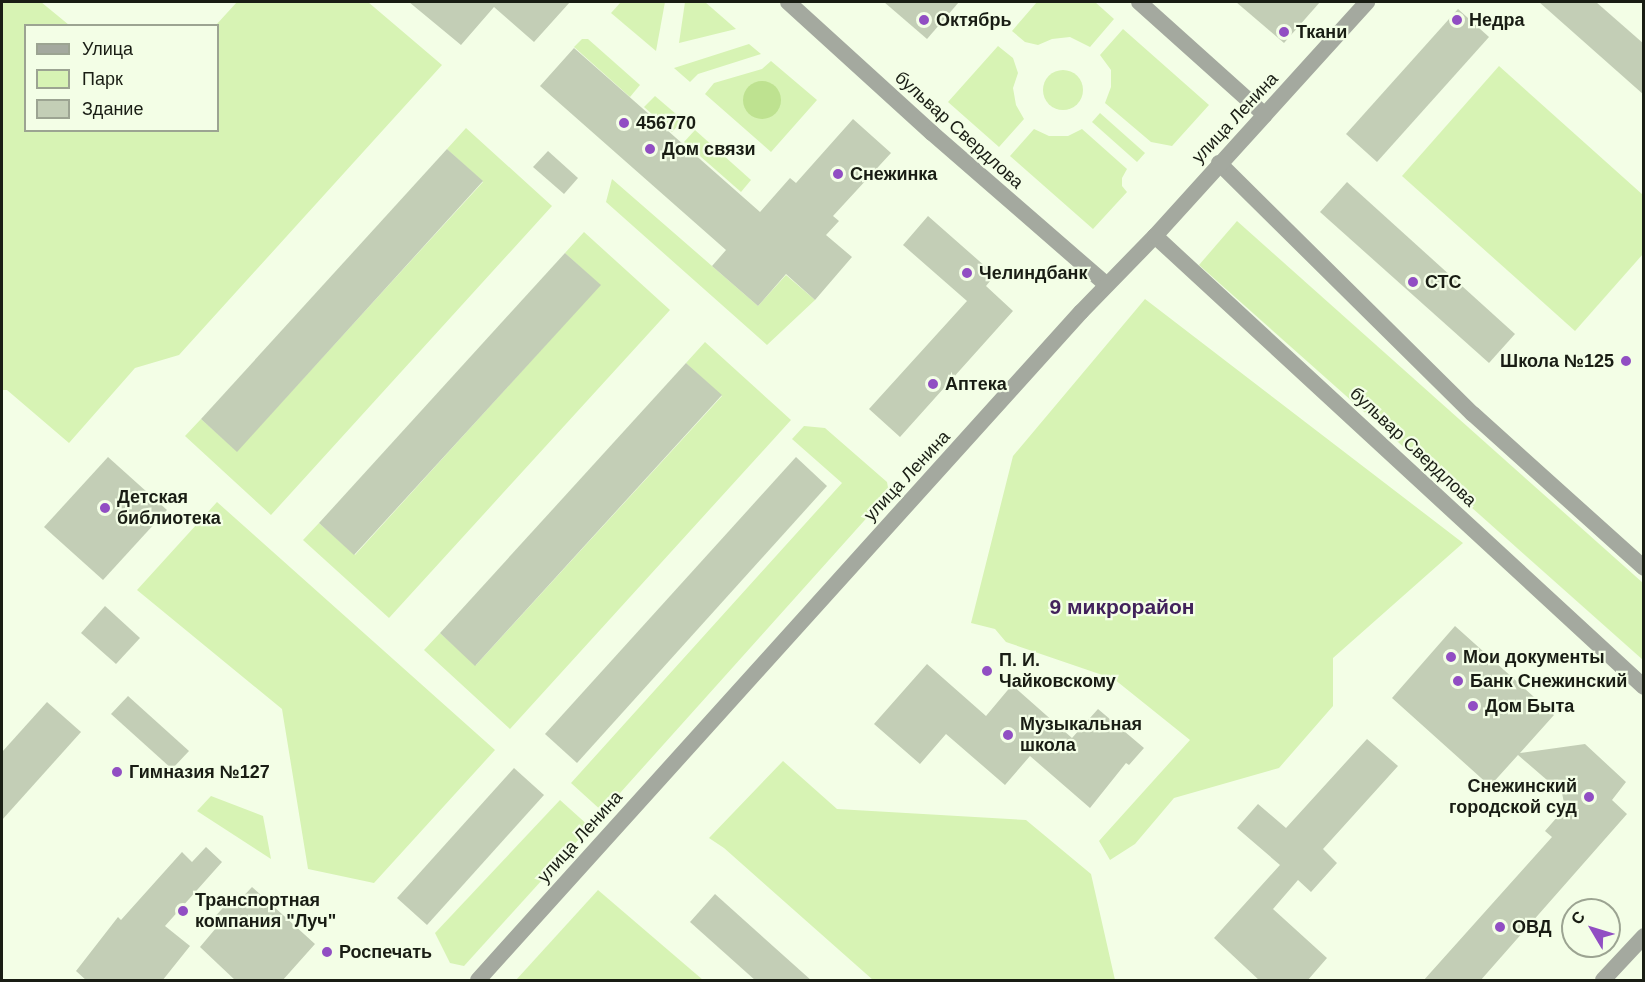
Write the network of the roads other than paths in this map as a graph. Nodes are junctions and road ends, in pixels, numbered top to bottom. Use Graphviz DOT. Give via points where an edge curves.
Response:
graph roads {
  1 [pos="788,2"];
  2 [pos="1139,2"];
  3 [pos="1367,2"];
  4 [pos="1265,115"];
  5 [pos="1219,163"];
  6 [pos="1155,236"];
  7 [pos="1106,284"];
  8 [pos="1644,568"];
  9 [pos="1644,687"];
  10 [pos="1644,936"];
  11 [pos="478,981"];
  12 [pos="1603,981"];
  1 -- 7 [label="street, бульвар Свердлова"];
  2 -- 4 [label="street"];
  3 -- 4 [label="street, улица Ленина"];
  4 -- 5 [label="street, улица Ленина"];
  5 -- 6 [label="street, улица Ленина"];
  5 -- 8 [label="street" via="1473,414"];
  6 -- 7 [label="street, улица Ленина"];
  6 -- 9 [label="street, бульвар Свердлова"];
  7 -- 11 [label="street, улица Ленина"];
  10 -- 12 [label="street"];
}
